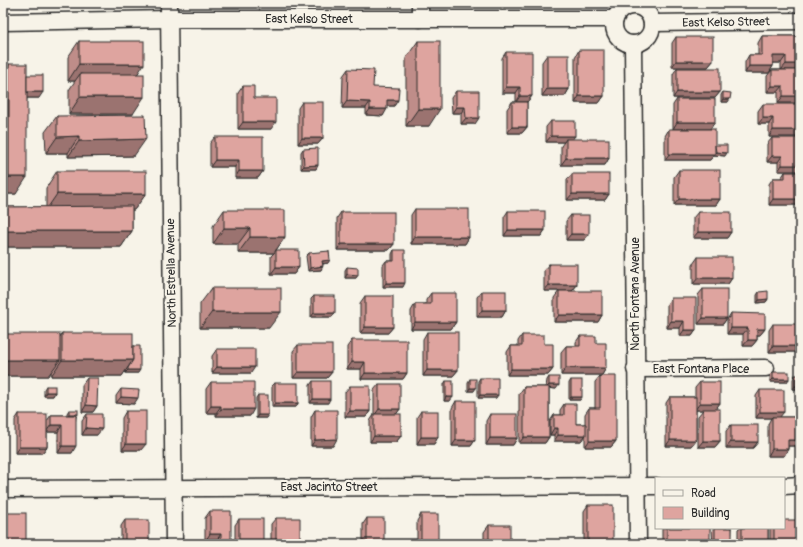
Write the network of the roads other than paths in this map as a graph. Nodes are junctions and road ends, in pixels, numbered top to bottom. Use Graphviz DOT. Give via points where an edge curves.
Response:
graph roads {
  1 [pos="169,3"];
  2 [pos="420,3"];
  3 [pos="634,5"];
  4 [pos="169,19"];
  5 [pos="420,19"];
  6 [pos="615,19"];
  7 [pos="800,21"];
  8 [pos="3,22"];
  9 [pos="652,23"];
  10 [pos="634,44"];
  11 [pos="766,368"];
  12 [pos="635,369"];
  13 [pos="636,486"];
  14 [pos="655,486"];
  15 [pos="785,486"];
  16 [pos="800,486"];
  17 [pos="174,488"];
  18 [pos="3,489"];
  19 [pos="174,544"];
  20 [pos="638,544"];
  1 -- 4 [label="street, North Estrella Avenue"];
  2 -- 5 [label="street"];
  3 -- 6 [label="street" via="623,9"];
  3 -- 9 [label="street" via="645,10"];
  4 -- 5 [label="street, East Kelso Street"];
  4 -- 8 [label="street, East Kelso Street"];
  4 -- 17 [label="street, North Estrella Avenue"];
  5 -- 6 [label="street, East Kelso Street"];
  6 -- 10 [label="street" via="615,32 618,37"];
  7 -- 9 [label="street, East Kelso Street"];
  9 -- 10 [label="street" via="647,38"];
  10 -- 12 [label="street, North Fontana Avenue"];
  11 -- 12 [label="street, East Fontana Place"];
  12 -- 13 [label="street, North Fontana Avenue"];
  13 -- 14 [label="street, East Jacinto Street"];
  13 -- 17 [label="street, East Jacinto Street"];
  13 -- 20 [label="street, North Fontana Avenue"];
  15 -- 16 [label="street"];
  17 -- 18 [label="street, East Jacinto Street"];
  17 -- 19 [label="street, North Estrella Avenue"];
}
